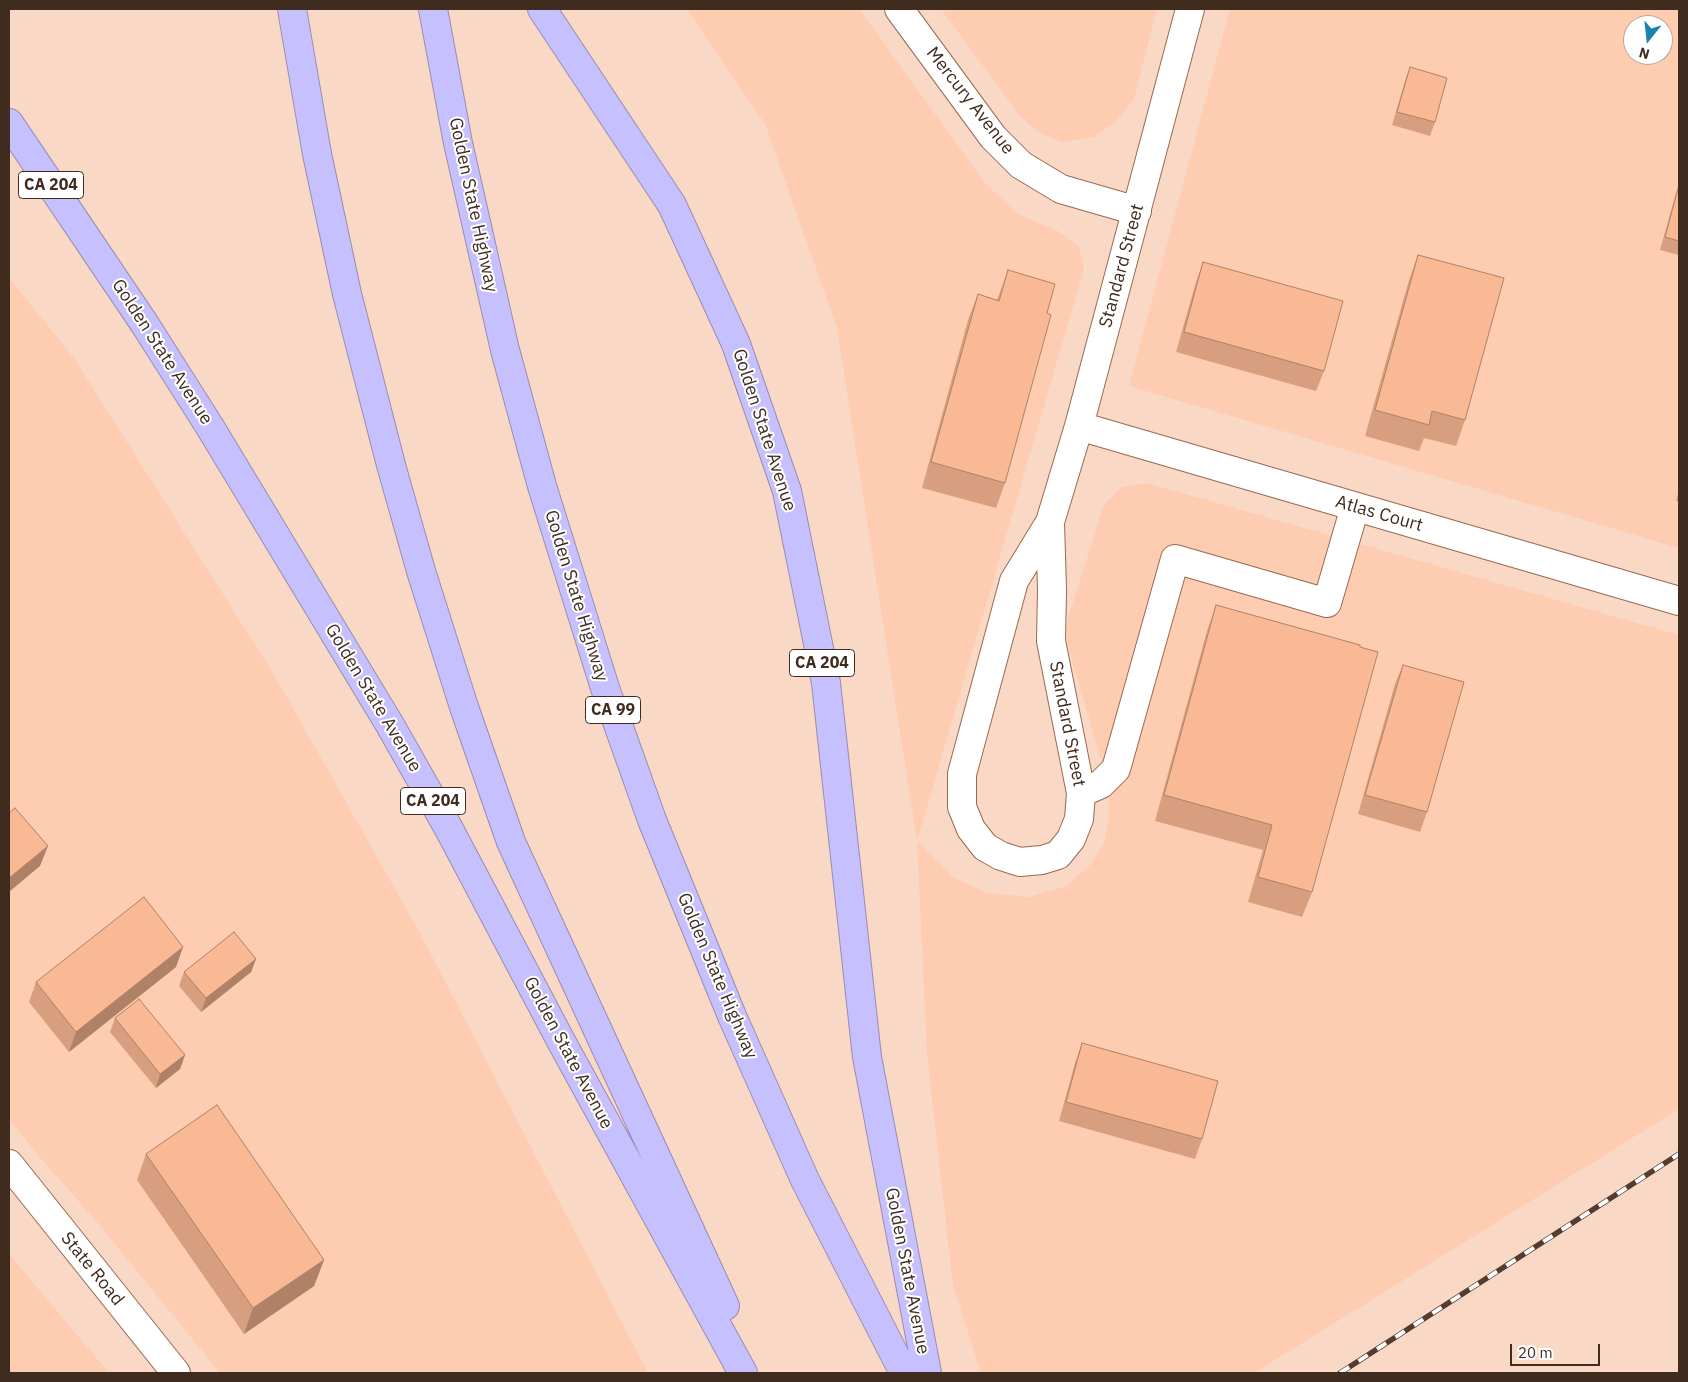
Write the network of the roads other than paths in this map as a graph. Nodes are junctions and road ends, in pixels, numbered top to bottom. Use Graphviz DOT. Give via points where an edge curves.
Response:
graph roads {
  1 [pos="292,9"];
  2 [pos="434,9"];
  3 [pos="542,9"];
  4 [pos="899,9"];
  5 [pos="1190,9"];
  6 [pos="9,123"];
  7 [pos="1136,211"];
  8 [pos="1079,426"];
  9 [pos="1355,506"];
  10 [pos="1050,522"];
  11 [pos="1679,601"];
  12 [pos="1081,792"];
  13 [pos="9,1164"];
  14 [pos="176,1373"];
  15 [pos="743,1373"];
  16 [pos="756,1373"];
  17 [pos="904,1373"];
  18 [pos="927,1373"];
  1 -- 16 [label="highway" via="317,154 350,303 391,466 464,707 511,842"];
  2 -- 17 [label="highway, Golden State Highway / CA 99" via="458,143 505,350 542,486 605,688 652,820 732,1016 805,1180"];
  3 -- 18 [label="highway, Golden State Avenue / CA 204" via="672,205 736,344 787,491 826,683 867,1057"];
  4 -- 7 [label="street, Mercury Avenue" via="993,137 1021,165 1061,190"];
  5 -- 7 [label="street, Standard Street"];
  6 -- 15 [label="highway, Golden State Avenue / CA 204" via="210,427 390,725"];
  7 -- 8 [label="street, Standard Street"];
  8 -- 9 [label="street, Atlas Court"];
  8 -- 10 [label="street, Standard Street"];
  9 -- 11 [label="street, Atlas Court"];
  9 -- 12 [label="street" via="1327,602 1175,559 1116,769 1101,784"];
  10 -- 12 [label="street, Standard Street" via="1050,641"];
  10 -- 12 [label="street, Standard Street" via="1014,581 962,774 962,807 971,829 985,847 1020,862 1042,860 1058,854 1071,839 1079,819"];
  13 -- 14 [label="street, State Road"];
}
